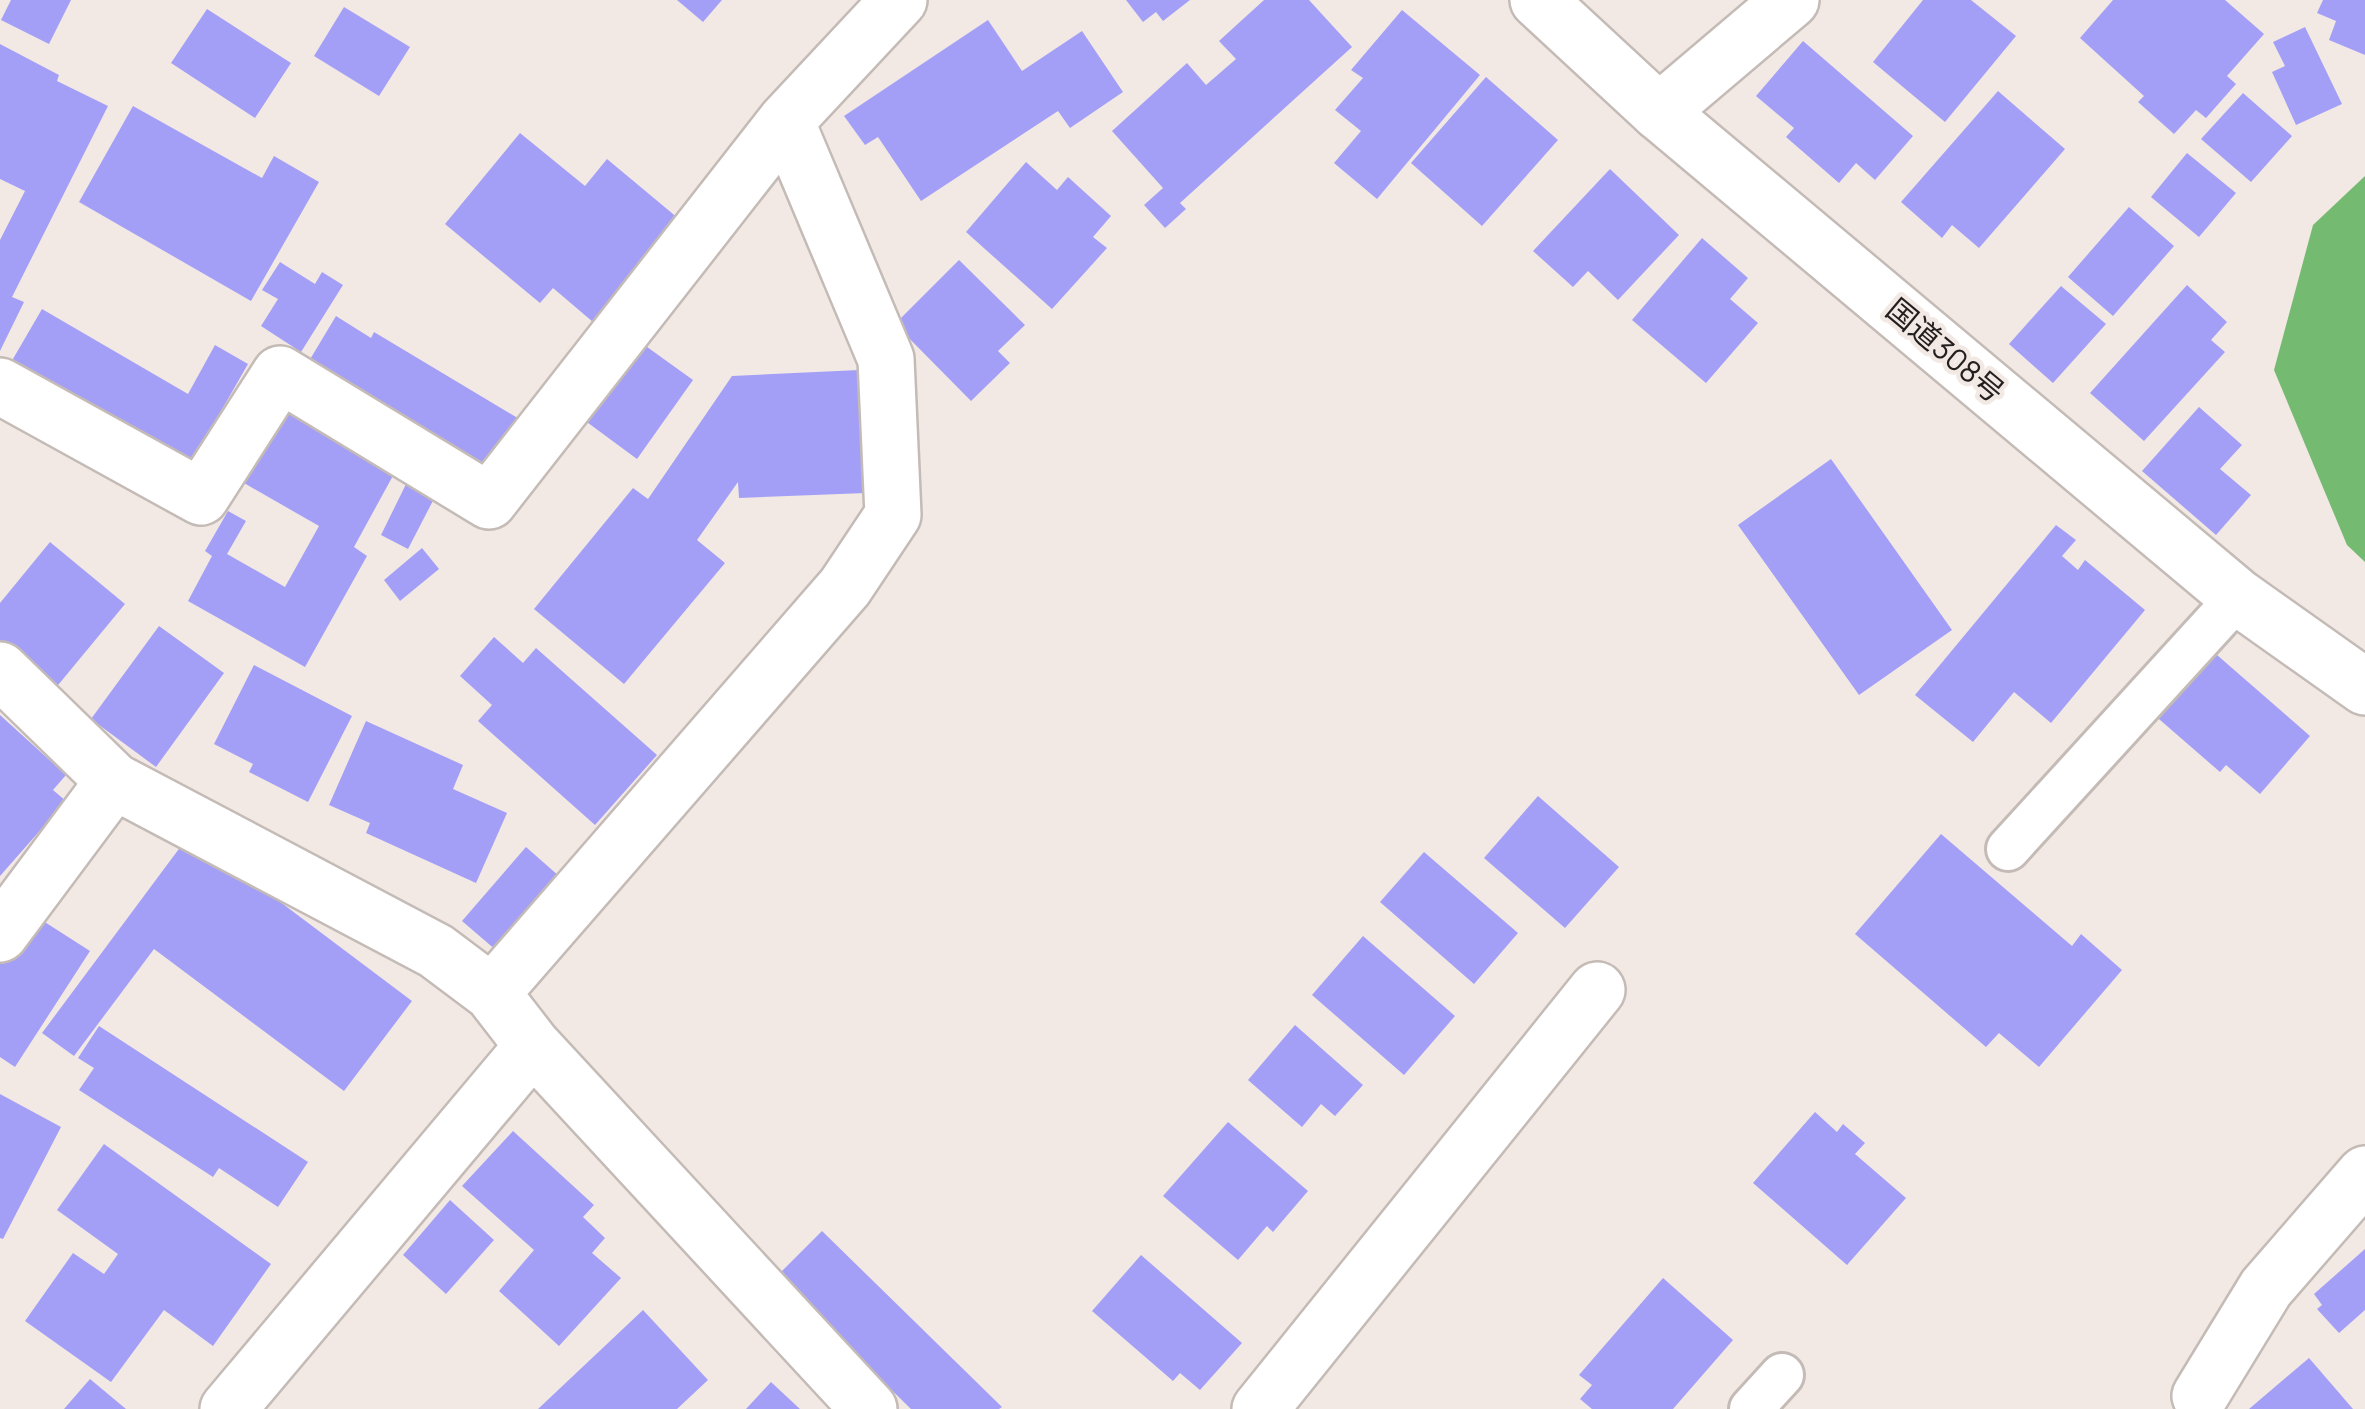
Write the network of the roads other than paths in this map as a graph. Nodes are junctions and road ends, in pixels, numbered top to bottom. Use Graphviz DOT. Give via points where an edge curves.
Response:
graph roads {
  1 [pos="899,0"];
  2 [pos="1538,0"];
  3 [pos="1791,0"];
  4 [pos="1660,112"];
  5 [pos="786,121"];
  6 [pos="0,386"];
  7 [pos="2238,597"];
  8 [pos="0,670"];
  9 [pos="2365,687"];
  10 [pos="114,781"];
  11 [pos="2008,849"];
  12 [pos="0,934"];
  13 [pos="1597,990"];
  14 [pos="492,993"];
  15 [pos="533,1046"];
  16 [pos="2365,1174"];
  17 [pos="1782,1375"];
  18 [pos="2200,1396"];
  19 [pos="228,1409"];
  20 [pos="870,1409"];
  21 [pos="1260,1409"];
  22 [pos="1751,1409"];
  1 -- 5 [label="main road"];
  2 -- 4 [label="main road, 国道308号"];
  3 -- 4 [label="main road"];
  4 -- 7 [label="main road, 国道308号"];
  5 -- 6 [label="main road" via="489,501 280,374 200,497"];
  5 -- 14 [label="main road" via="886,359 894,515 845,587"];
  7 -- 9 [label="main road, 国道308号"];
  7 -- 11 [label="lane"];
  8 -- 10 [label="main road"];
  10 -- 12 [label="main road"];
  10 -- 14 [label="main road" via="436,951"];
  13 -- 21 [label="main road"];
  14 -- 15 [label="main road"];
  15 -- 19 [label="main road"];
  15 -- 20 [label="main road"];
  16 -- 18 [label="main road" via="2266,1288"];
  17 -- 22 [label="lane"];
}
